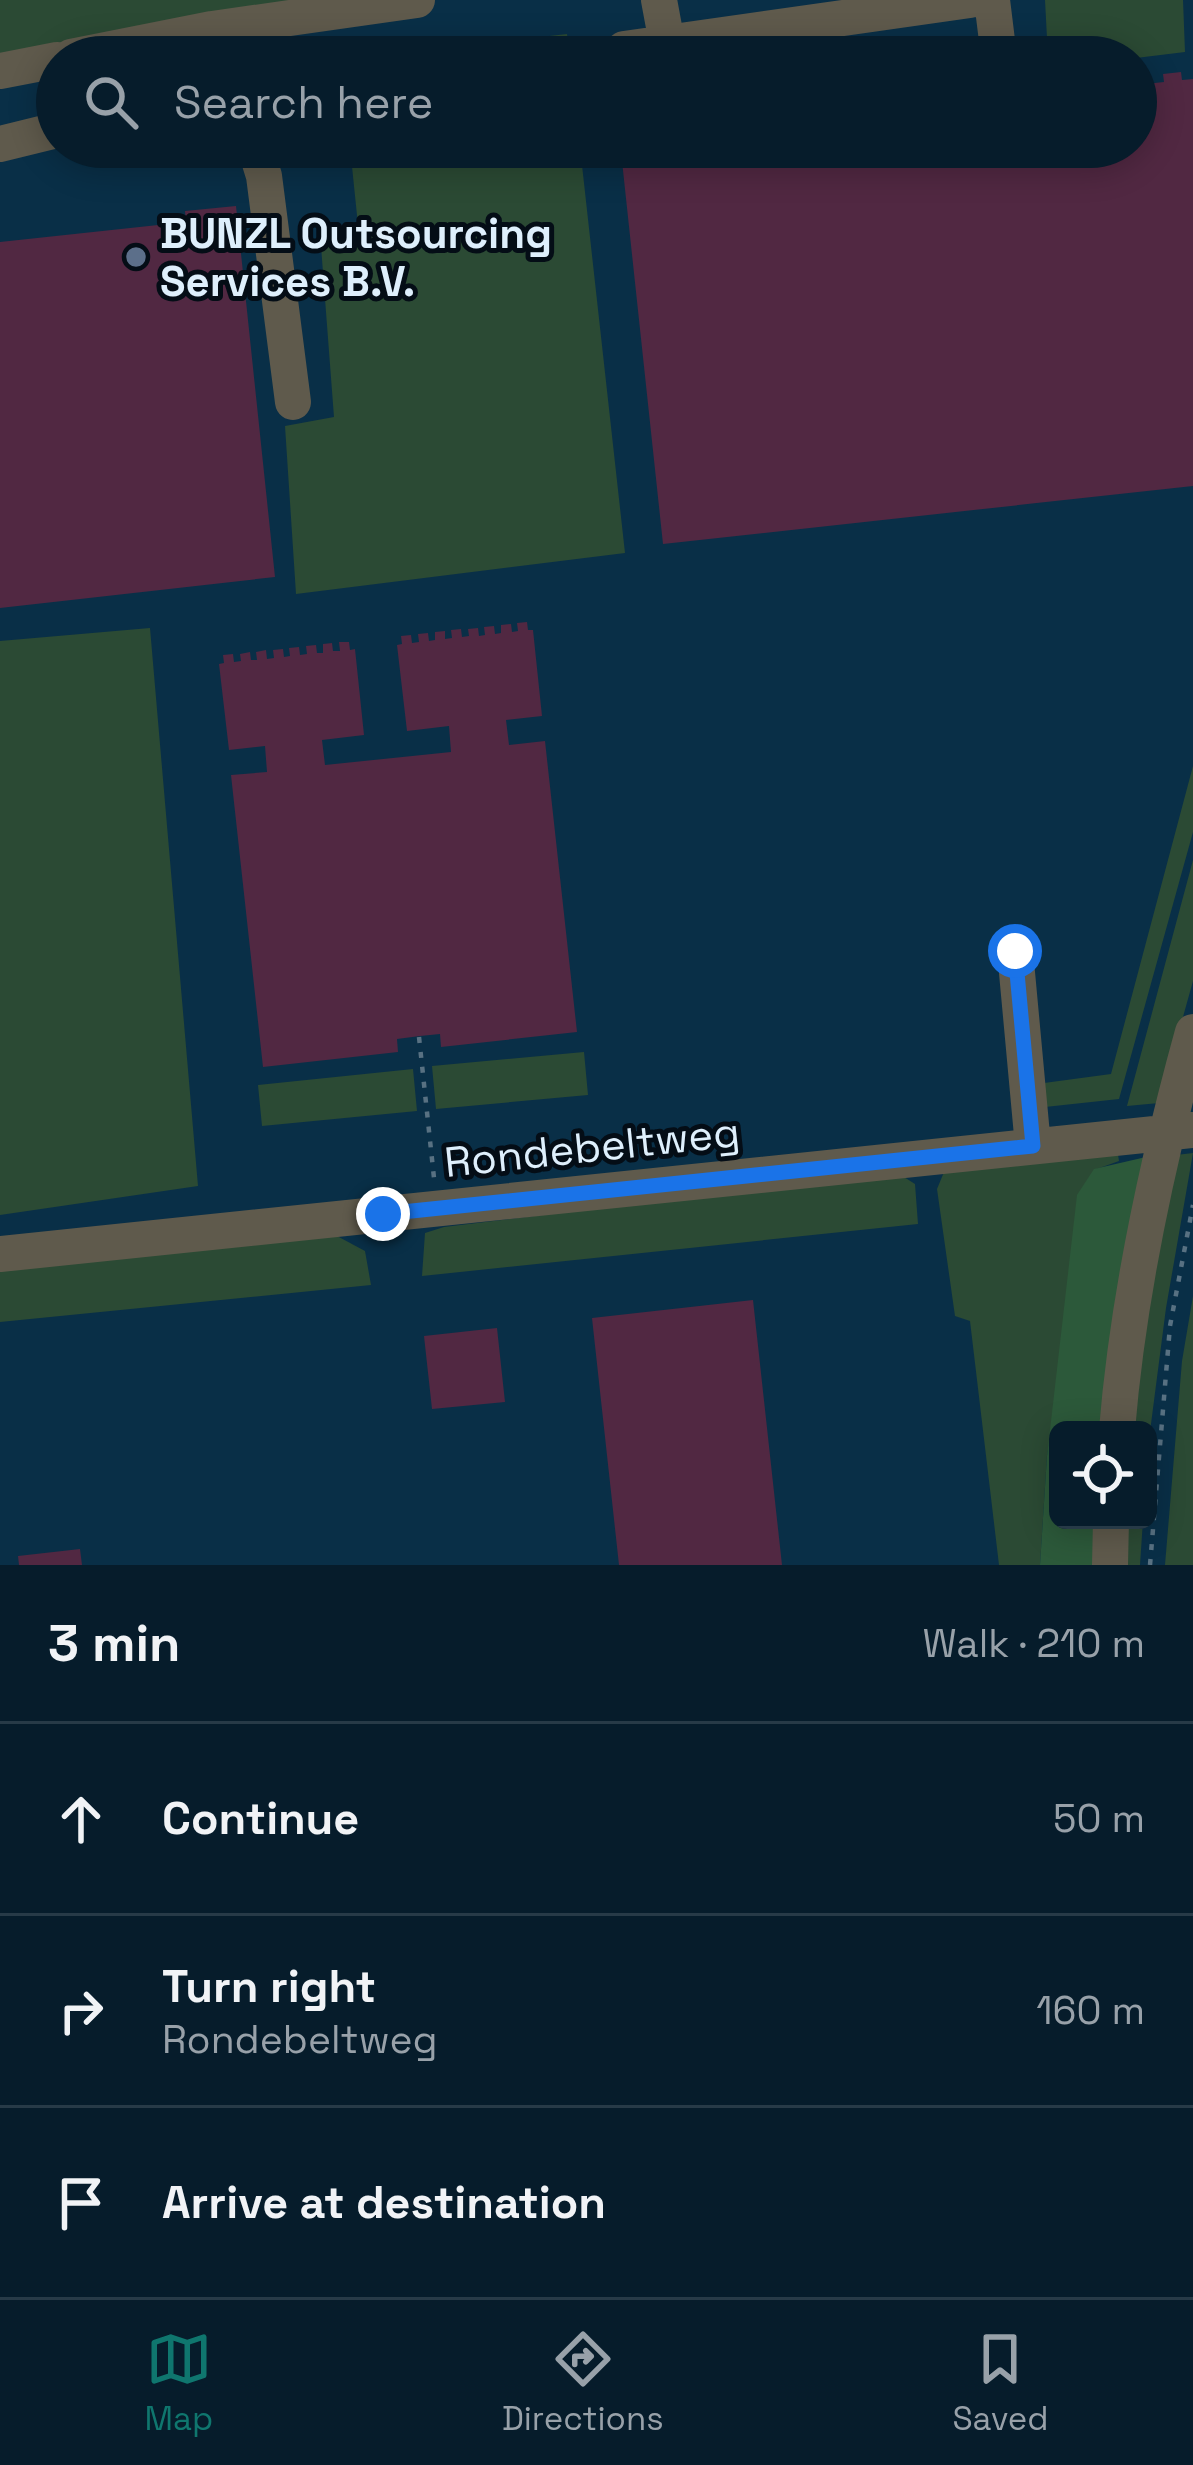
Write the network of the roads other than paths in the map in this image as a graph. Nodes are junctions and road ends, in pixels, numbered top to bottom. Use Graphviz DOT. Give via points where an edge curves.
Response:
graph roads {
  1 [pos="417,0"];
  2 [pos="659,0"];
  3 [pos="970,0"];
  4 [pos="992,0"];
  5 [pos="251,36"];
  6 [pos="666,36"];
  7 [pos="716,36"];
  8 [pos="996,36"];
  9 [pos="36,64"];
  10 [pos="0,71"];
  11 [pos="36,135"];
  12 [pos="0,144"];
  13 [pos="262,168"];
  14 [pos="293,402"];
  15 [pos="1015,951"];
  16 [pos="1193,1032"];
  17 [pos="1179,1132"];
  18 [pos="1033,1146"];
  19 [pos="0,1254"];
  20 [pos="1118,1421"];
  21 [pos="1111,1529"];
  22 [pos="1110,1565"];
  1 -- 5 [label="street"];
  2 -- 6 [label="street"];
  3 -- 7 [label="street"];
  4 -- 8 [label="street"];
  9 -- 10 [label="street"];
  11 -- 12 [label="street"];
  13 -- 14 [label="street"];
  15 -- 18 [label="street"];
  16 -- 17 [label="street"];
  17 -- 18 [label="street, Rondebeltweg"];
  17 -- 20 [label="street" via="1130,1322"];
  18 -- 19 [label="street, Rondebeltweg"];
  21 -- 22 [label="street"];
}
